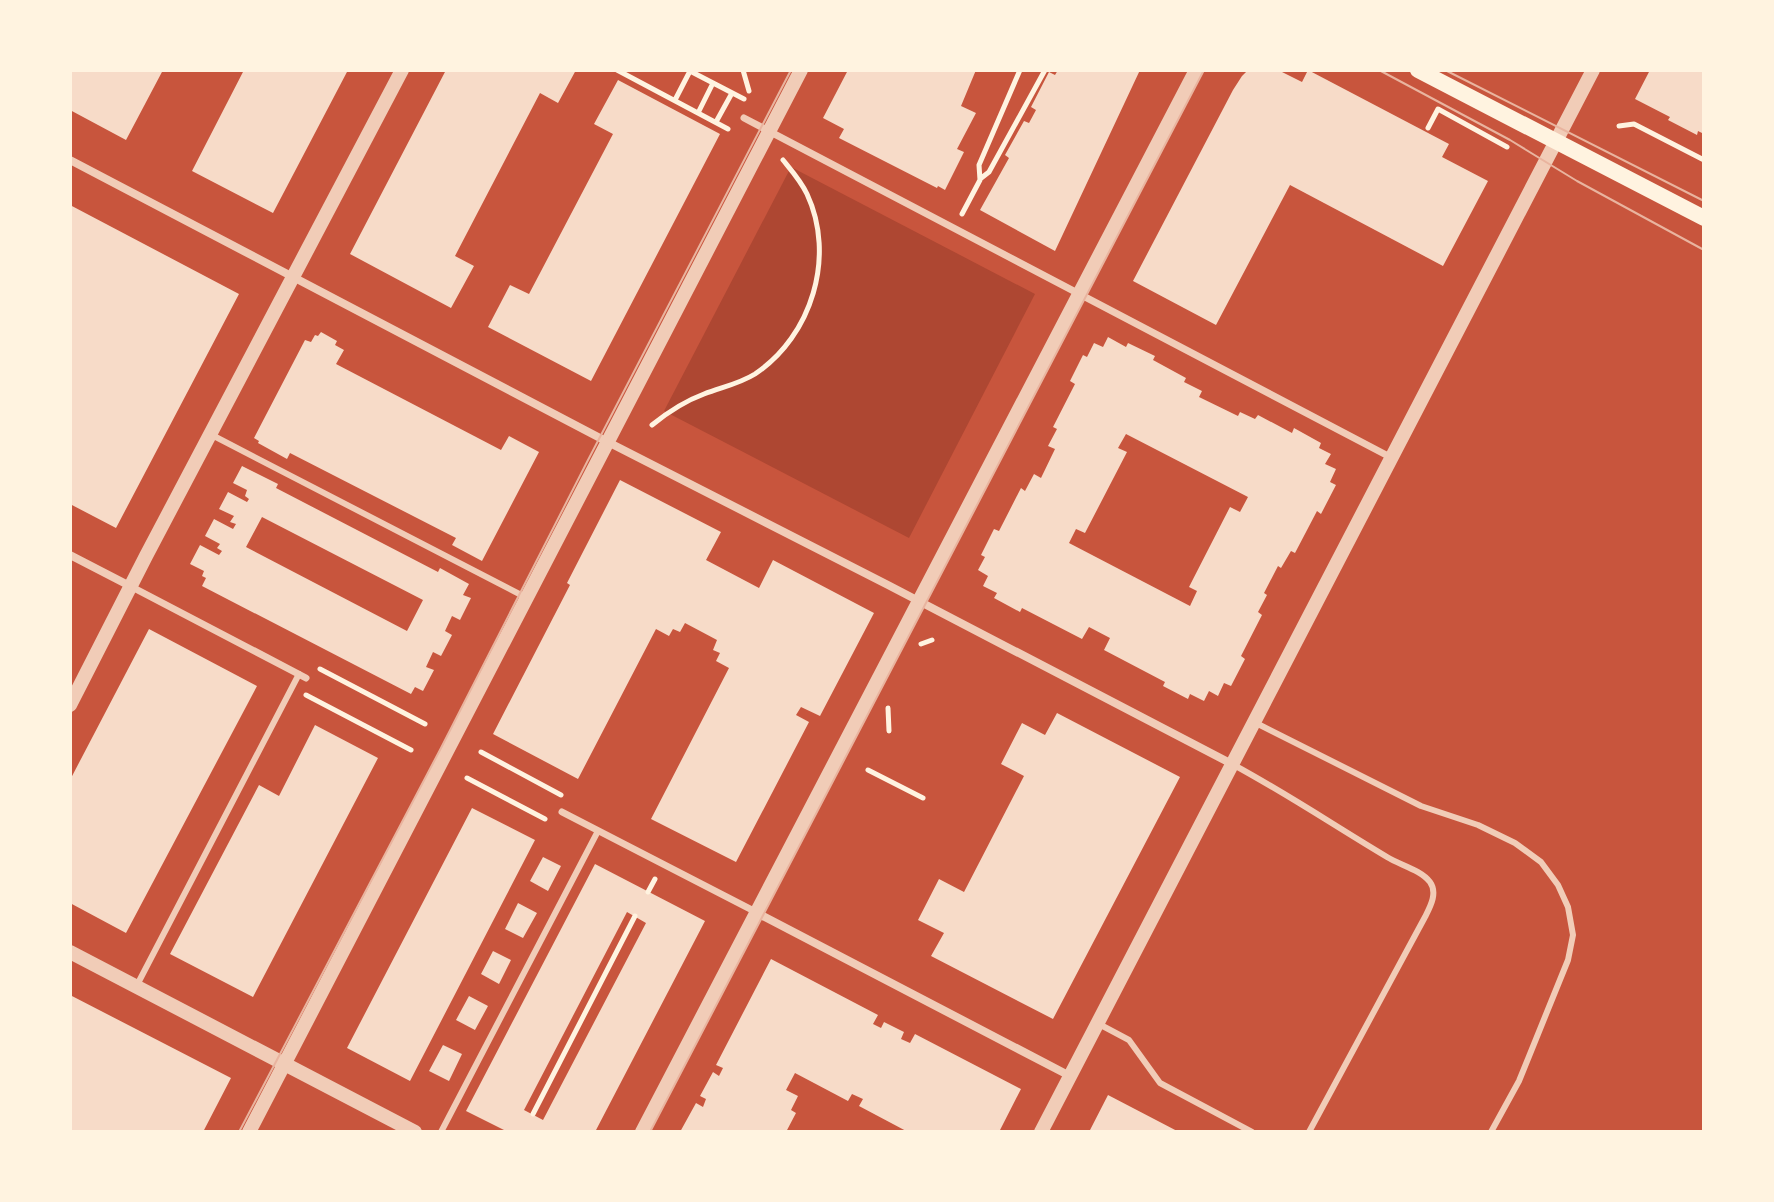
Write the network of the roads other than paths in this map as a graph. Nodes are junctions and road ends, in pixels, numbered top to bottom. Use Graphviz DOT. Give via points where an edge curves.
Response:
graph roads {
  1 [pos="402,70"];
  2 [pos="801,70"];
  3 [pos="1196,70"];
  4 [pos="1418,70"];
  5 [pos="1593,70"];
  6 [pos="744,118"];
  7 [pos="770,132"];
  8 [pos="1556,142"];
  9 [pos="70,160"];
  10 [pos="1704,218"];
  11 [pos="292,277"];
  12 [pos="1079,294"];
  13 [pos="210,434"];
  14 [pos="608,442"];
  15 [pos="1392,458"];
  16 [pos="70,555"];
  17 [pos="130,586"];
  18 [pos="527,598"];
  19 [pos="919,602"];
  20 [pos="302,676"];
  21 [pos="70,705"];
  22 [pos="1254,722"];
  23 [pos="1232,764"];
  24 [pos="562,812"];
  25 [pos="598,831"];
  26 [pos="757,913"];
  27 [pos="70,952"];
  28 [pos="136,987"];
  29 [pos="1097,1023"];
  30 [pos="284,1064"];
  31 [pos="1070,1076"];
  32 [pos="249,1132"];
  33 [pos="415,1132"];
  34 [pos="441,1132"];
  35 [pos="642,1132"];
  36 [pos="1041,1132"];
  37 [pos="1252,1132"];
  38 [pos="1309,1132"];
  39 [pos="1491,1132"];
  1 -- 11 [label="street"];
  2 -- 7 [label="street"];
  3 -- 12 [label="street"];
  4 -- 8 [label="main road"];
  5 -- 8 [label="street"];
  6 -- 7 [label="street"];
  7 -- 12 [label="street"];
  7 -- 14 [label="street"];
  8 -- 10 [label="main road"];
  8 -- 15 [label="street"];
  9 -- 11 [label="street"];
  11 -- 13 [label="street"];
  11 -- 14 [label="street"];
  12 -- 15 [label="street"];
  12 -- 19 [label="street"];
  13 -- 17 [label="street"];
  13 -- 18 [label="lane"];
  14 -- 18 [label="street"];
  14 -- 19 [label="street"];
  15 -- 22 [label="street"];
  16 -- 17 [label="street"];
  17 -- 20 [label="street"];
  17 -- 21 [label="street"];
  18 -- 30 [label="street"];
  19 -- 23 [label="street"];
  19 -- 26 [label="street"];
  20 -- 28 [label="lane"];
  22 -- 23 [label="street"];
  22 -- 39 [label="lane" via="1421,806 1515,843 1541,862 1558,885 1573,935 1568,960 1519,1081"];
  23 -- 29 [label="street"];
  23 -- 38 [label="lane" via="1421,875 1434,892"];
  24 -- 25 [label="street"];
  25 -- 26 [label="street"];
  25 -- 34 [label="lane"];
  26 -- 31 [label="street"];
  26 -- 35 [label="street"];
  27 -- 28 [label="street"];
  28 -- 30 [label="street"];
  29 -- 31 [label="street"];
  29 -- 37 [label="lane" via="1129,1040 1160,1083"];
  30 -- 32 [label="street"];
  30 -- 33 [label="street"];
  31 -- 36 [label="street"];
}
